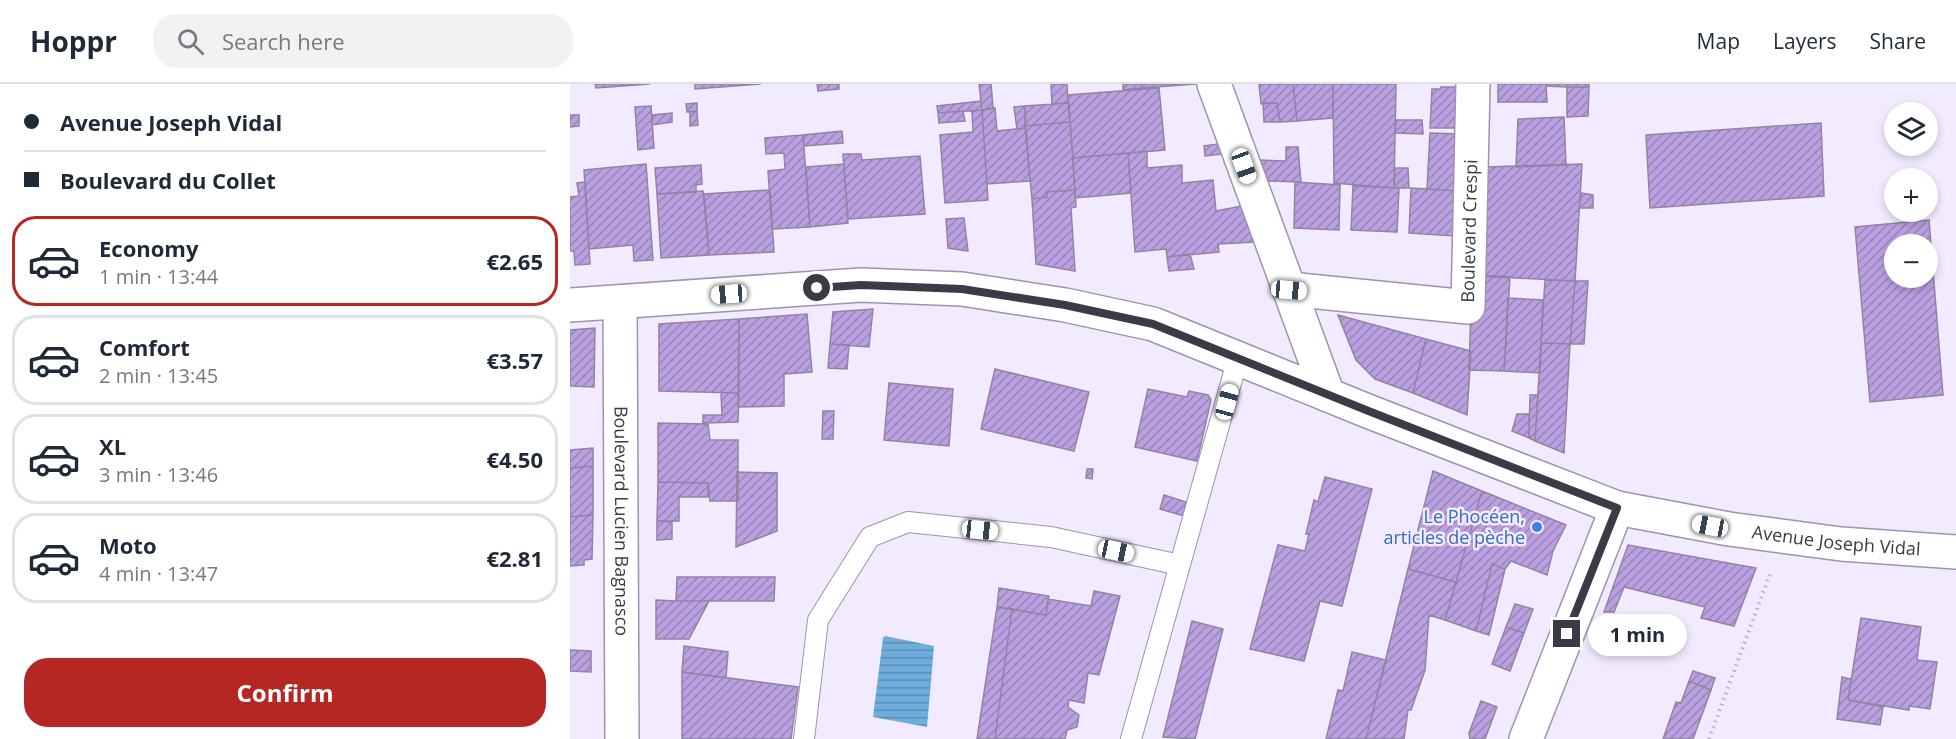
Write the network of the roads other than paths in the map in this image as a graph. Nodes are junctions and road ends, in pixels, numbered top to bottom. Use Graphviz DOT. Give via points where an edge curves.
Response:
graph roads {
  1 [pos="1214,84"];
  2 [pos="1473,84"];
  3 [pos="1289,290"];
  4 [pos="620,302"];
  5 [pos="570,305"];
  6 [pos="1238,358"];
  7 [pos="1328,395"];
  8 [pos="1617,508"];
  9 [pos="1956,552"];
  10 [pos="1180,565"];
  11 [pos="622,739"];
  12 [pos="804,739"];
  13 [pos="1131,739"];
  14 [pos="1526,739"];
  1 -- 3 [label="street"];
  2 -- 3 [label="street, Boulevard Crespi" via="1468,307"];
  3 -- 7 [label="street"];
  4 -- 5 [label="street, Avenue Joseph Vidal"];
  4 -- 6 [label="street, Avenue Joseph Vidal" via="861,285 962,289 1153,324"];
  4 -- 11 [label="street, Boulevard Lucien Bagnasco"];
  6 -- 7 [label="street, Avenue Joseph Vidal"];
  6 -- 10 [label="lane"];
  7 -- 8 [label="street, Avenue Joseph Vidal"];
  8 -- 9 [label="street, Avenue Joseph Vidal" via="1841,544"];
  8 -- 14 [label="street"];
  10 -- 12 [label="lane" via="1051,537 908,522 870,537 818,620"];
  10 -- 13 [label="lane"];
}
